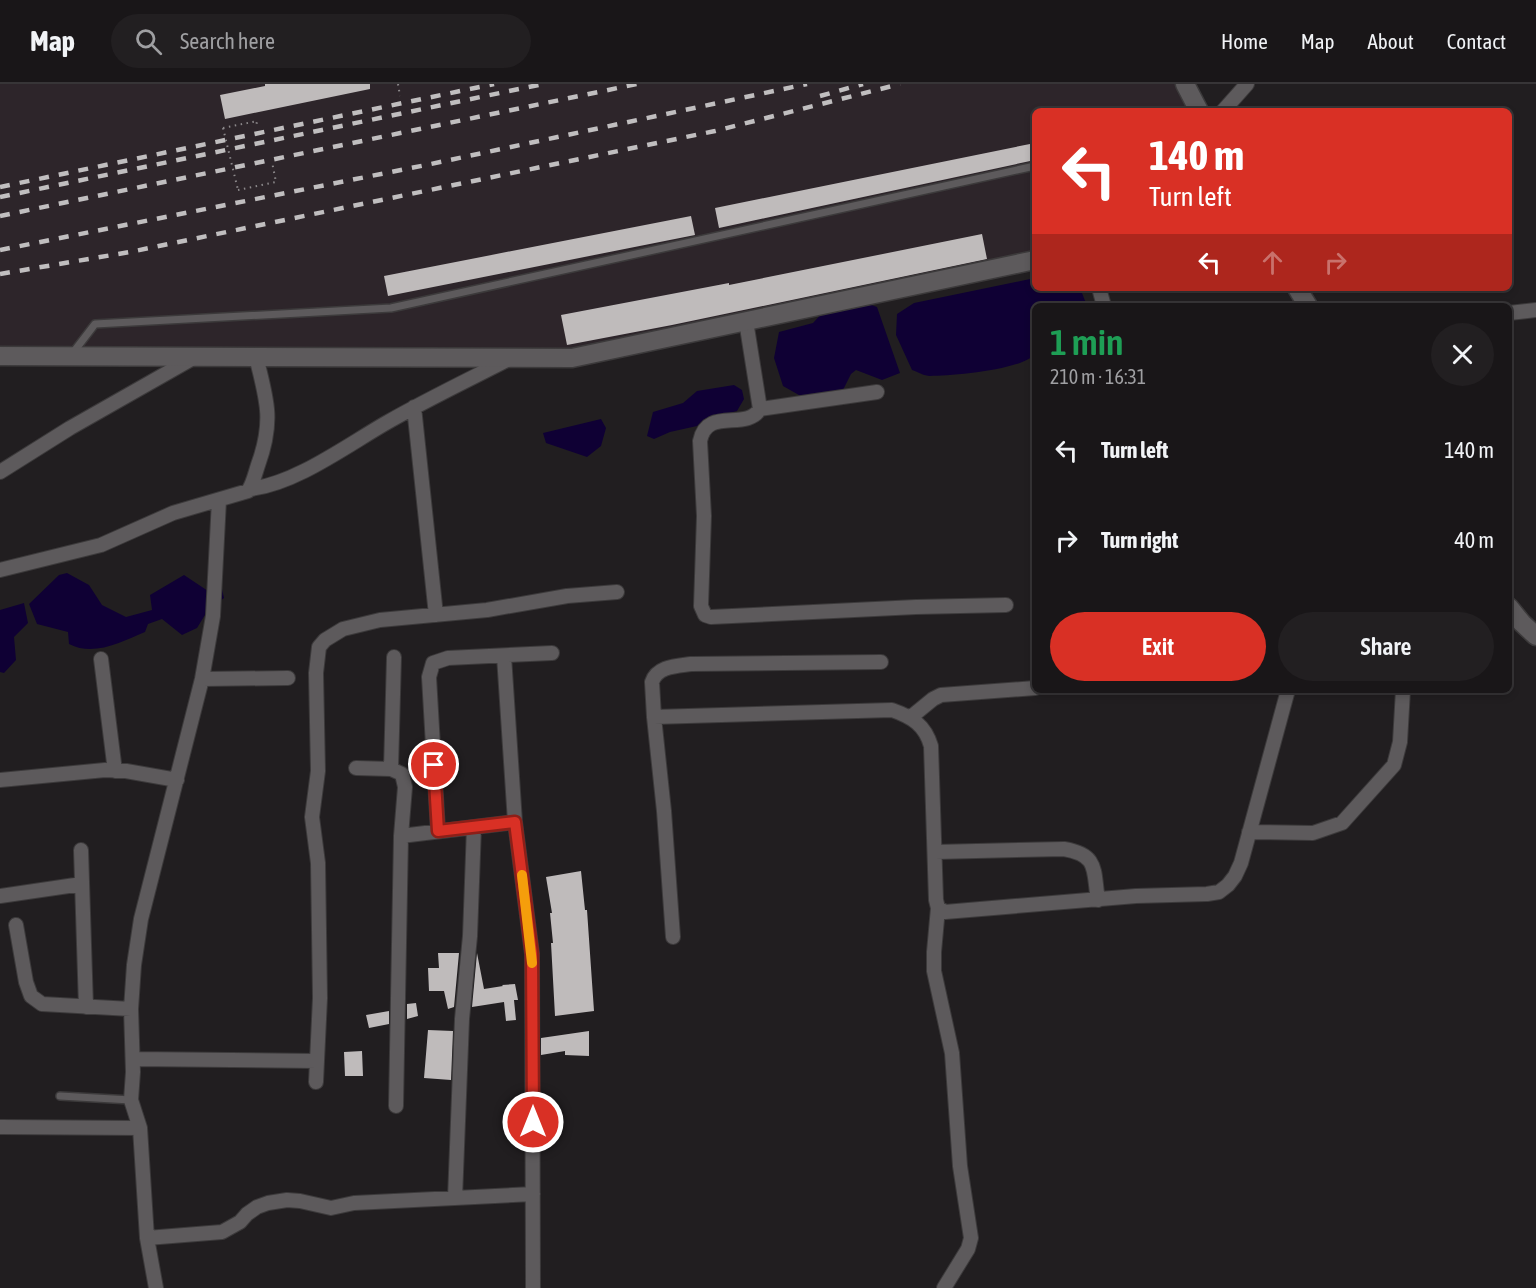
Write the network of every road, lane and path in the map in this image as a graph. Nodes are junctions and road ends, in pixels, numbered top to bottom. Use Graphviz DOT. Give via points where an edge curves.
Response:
graph roads {
  1 [pos="398,84"];
  2 [pos="1185,84"];
  3 [pos="1247,84"];
  4 [pos="400,96"];
  5 [pos="1197,108"];
  6 [pos="1226,108"];
  7 [pos="256,127"];
  8 [pos="272,162"];
  9 [pos="1032,167"];
  10 [pos="1032,261"];
  11 [pos="1536,310"];
  12 [pos="1512,313"];
  13 [pos="746,321"];
  14 [pos="0,356"];
  15 [pos="70,357"];
  16 [pos="195,357"];
  17 [pos="256,357"];
  18 [pos="513,357"];
  19 [pos="877,392"];
  20 [pos="414,407"];
  21 [pos="760,409"];
  22 [pos="0,472"];
  23 [pos="250,489"];
  24 [pos="219,500"];
  25 [pos="0,570"];
  26 [pos="617,592"];
  27 [pos="1006,605"];
  28 [pos="1512,611"];
  29 [pos="436,615"];
  30 [pos="1536,636"];
  31 [pos="552,653"];
  32 [pos="504,656"];
  33 [pos="394,657"];
  34 [pos="101,659"];
  35 [pos="881,662"];
  36 [pos="288,678"];
  37 [pos="202,679"];
  38 [pos="1032,688"];
  39 [pos="1287,693"];
  40 [pos="1403,693"];
  41 [pos="654,717"];
  42 [pos="911,717"];
  43 [pos="356,768"];
  44 [pos="391,769"];
  45 [pos="115,771"];
  46 [pos="0,780"];
  47 [pos="177,780"];
  48 [pos="515,822"];
  49 [pos="474,827"];
  50 [pos="438,831"];
  51 [pos="1249,832"];
  52 [pos="401,836"];
  53 [pos="81,850"];
  54 [pos="935,852"];
  55 [pos="82,885"];
  56 [pos="0,896"];
  57 [pos="1098,900"];
  58 [pos="938,908"];
  59 [pos="16,925"];
  60 [pos="673,936"];
  61 [pos="86,1007"];
  62 [pos="131,1009"];
  63 [pos="133,1059"];
  64 [pos="317,1061"];
  65 [pos="316,1082"];
  66 [pos="60,1096"];
  67 [pos="131,1100"];
  68 [pos="396,1106"];
  69 [pos="0,1127"];
  70 [pos="140,1128"];
  71 [pos="533,1194"];
  72 [pos="455,1198"];
  73 [pos="147,1238"];
  74 [pos="156,1288"];
  75 [pos="533,1288"];
  76 [pos="944,1288"];
  1 -- 4 [label="path"];
  2 -- 5 [label="street"];
  3 -- 6 [label="street"];
  7 -- 8 [label="path, bridge" via="256,121 223,128 238,190 276,182"];
  9 -- 15 [label="lane" via="391,308 95,324"];
  10 -- 13 [label="street"];
  11 -- 12 [label="street"];
  13 -- 18 [label="street" via="572,358"];
  13 -- 21 [label="street"];
  14 -- 15 [label="street"];
  15 -- 16 [label="street"];
  16 -- 17 [label="street"];
  16 -- 22 [label="street"];
  17 -- 18 [label="street"];
  17 -- 23 [label="street" via="267,396 268,427"];
  18 -- 20 [label="street"];
  19 -- 21 [label="street"];
  20 -- 23 [label="street" via="300,473"];
  20 -- 29 [label="street"];
  21 -- 27 [label="street" via="748,418 719,422 702,432 701,606 705,615"];
  23 -- 24 [label="street"];
  24 -- 25 [label="street" via="173,513 101,545"];
  24 -- 37 [label="street" via="213,616"];
  26 -- 29 [label="street"];
  28 -- 30 [label="street"];
  29 -- 64 [label="street" via="380,620 343,629 319,647 318,771 312,817 318,863"];
  31 -- 32 [label="street"];
  32 -- 48 [label="street"];
  32 -- 50 [label="street" via="448,658 433,663 429,677"];
  33 -- 44 [label="street"];
  34 -- 45 [label="street"];
  35 -- 41 [label="street" via="670,667 658,672 652,682"];
  36 -- 37 [label="street"];
  37 -- 47 [label="street"];
  38 -- 42 [label="street" via="941,695"];
  39 -- 51 [label="street"];
  40 -- 51 [label="street" via="1400,742 1394,765 1342,823 1313,833"];
  41 -- 42 [label="street" via="892,710"];
  41 -- 60 [label="street"];
  42 -- 54 [label="street" via="923,728 931,746"];
  43 -- 44 [label="street"];
  44 -- 52 [label="street" via="402,774 405,787"];
  45 -- 46 [label="street"];
  45 -- 47 [label="street"];
  47 -- 62 [label="street" via="141,920"];
  48 -- 49 [label="street"];
  48 -- 71 [label="street" via="532,954"];
  49 -- 50 [label="street"];
  49 -- 72 [label="street"];
  50 -- 52 [label="street"];
  51 -- 57 [label="street" via="1235,876 1219,892"];
  52 -- 68 [label="street"];
  53 -- 55 [label="street"];
  54 -- 57 [label="street" via="1078,851 1092,864"];
  54 -- 58 [label="street"];
  55 -- 56 [label="street"];
  55 -- 61 [label="street"];
  57 -- 58 [label="street" via="945,912"];
  58 -- 76 [label="street" via="934,971 952,1053 960,1166 971,1238"];
  59 -- 61 [label="street" via="32,996 42,1004"];
  61 -- 62 [label="street"];
  62 -- 63 [label="street"];
  63 -- 64 [label="street"];
  63 -- 67 [label="street"];
  64 -- 65 [label="street"];
  66 -- 67 [label="lane"];
  67 -- 70 [label="street"];
  69 -- 70 [label="street"];
  70 -- 73 [label="street"];
  71 -- 72 [label="street"];
  71 -- 75 [label="street"];
  72 -- 73 [label="street" via="354,1203 331,1208 286,1200 257,1207 222,1232"];
  73 -- 74 [label="street"];
}
